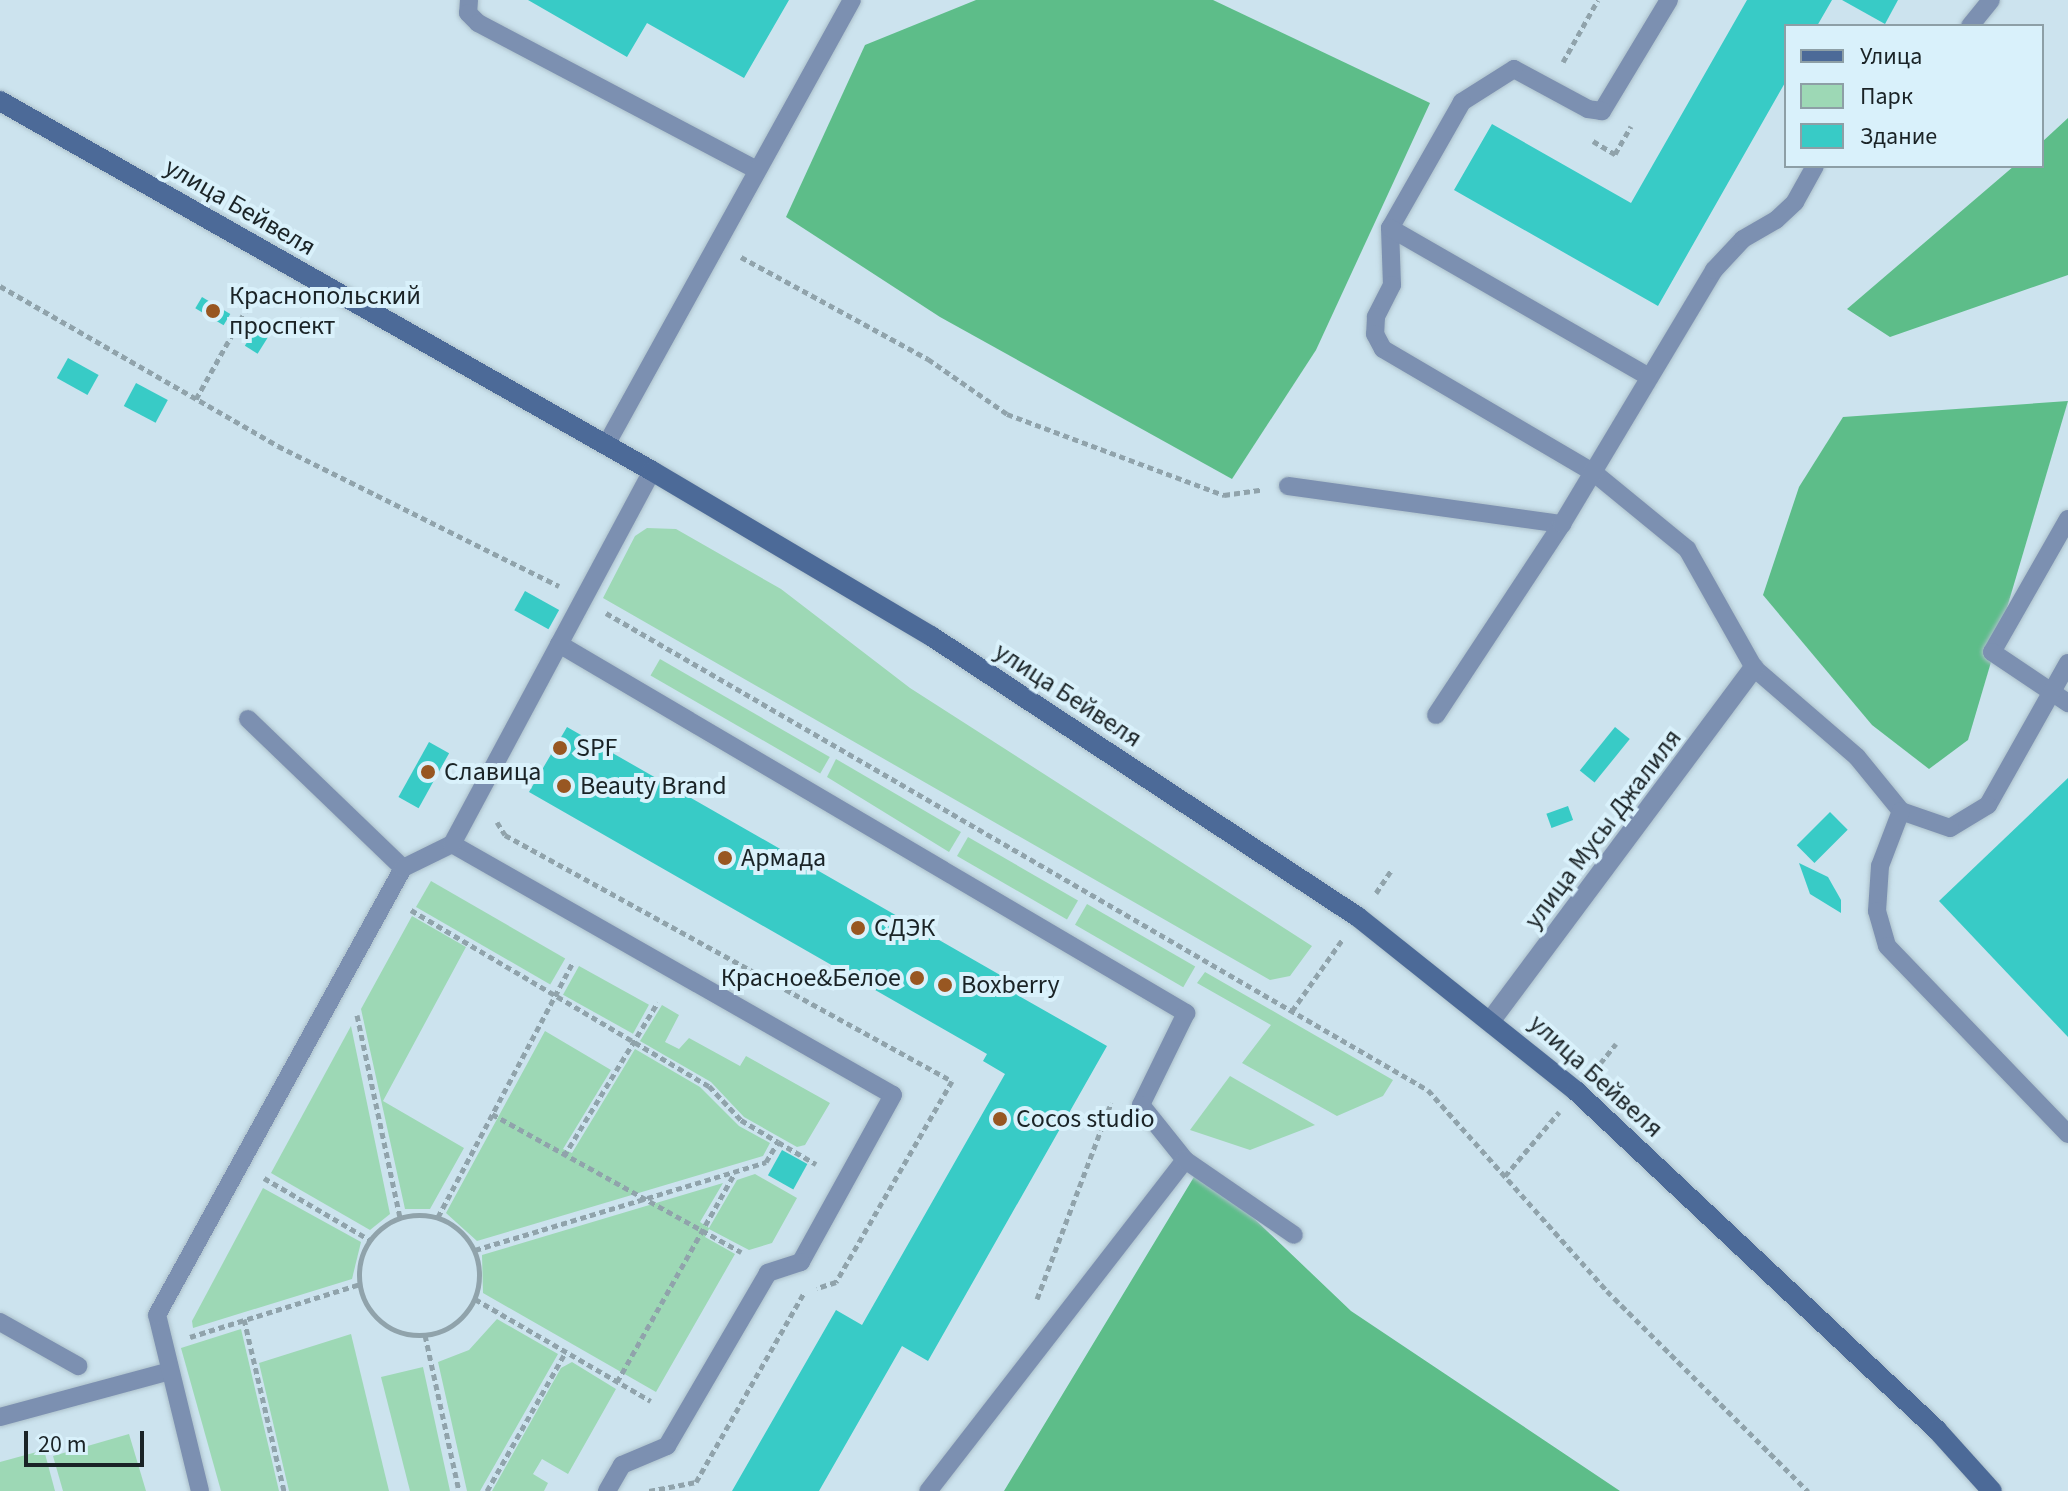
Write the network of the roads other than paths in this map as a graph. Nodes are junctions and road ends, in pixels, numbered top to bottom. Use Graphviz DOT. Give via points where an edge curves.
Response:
graph roads {
  1 [pos="469,0"];
  2 [pos="852,0"];
  3 [pos="1669,0"];
  4 [pos="1991,0"];
  5 [pos="1972,24"];
  6 [pos="0,101"];
  7 [pos="1814,168"];
  8 [pos="755,169"];
  9 [pos="1390,228"];
  10 [pos="1649,377"];
  11 [pos="606,445"];
  12 [pos="652,471"];
  13 [pos="1593,472"];
  14 [pos="1288,486"];
  15 [pos="2068,519"];
  16 [pos="1562,524"];
  17 [pos="559,644"];
  18 [pos="2068,663"];
  19 [pos="1754,668"];
  20 [pos="2051,693"];
  21 [pos="2068,703"];
  22 [pos="1436,715"];
  23 [pos="248,719"];
  24 [pos="1901,811"];
  25 [pos="452,844"];
  26 [pos="403,868"];
  27 [pos="1492,1019"];
  28 [pos="2068,1134"];
  29 [pos="1185,1160"];
  30 [pos="1294,1235"];
  31 [pos="0,1322"];
  32 [pos="78,1366"];
  33 [pos="167,1372"];
  34 [pos="0,1417"];
  35 [pos="200,1491"];
  36 [pos="607,1491"];
  37 [pos="928,1491"];
  38 [pos="1992,1491"];
  1 -- 8 [label="lane" via="468,13 478,23"];
  2 -- 8 [label="lane"];
  3 -- 9 [label="lane" via="1602,111 1588,109 1514,69 1462,102"];
  4 -- 5 [label="lane"];
  6 -- 11 [label="main road, улица Бейвеля"];
  7 -- 10 [label="lane" via="1795,202 1743,239 1714,270"];
  8 -- 11 [label="lane" via="719,246"];
  9 -- 10 [label="lane"];
  9 -- 13 [label="lane" via="1392,285 1376,317 1375,334 1383,349"];
  10 -- 13 [label="lane"];
  11 -- 12 [label="main road, улица Бейвеля"];
  12 -- 17 [label="lane"];
  12 -- 27 [label="main road, улица Бейвеля" via="931,636 1358,917"];
  13 -- 16 [label="lane"];
  13 -- 19 [label="lane" via="1687,549"];
  14 -- 16 [label="lane"];
  15 -- 20 [label="lane" via="1992,652"];
  16 -- 22 [label="lane"];
  17 -- 25 [label="lane"];
  17 -- 29 [label="lane" via="1186,1013 1141,1105"];
  18 -- 20 [label="lane"];
  19 -- 24 [label="lane" via="1857,757"];
  19 -- 27 [label="street, улица Мусы Джалиля"];
  20 -- 21 [label="lane"];
  20 -- 24 [label="lane" via="1988,805 1950,828"];
  23 -- 26 [label="lane"];
  24 -- 28 [label="lane" via="1880,866 1877,911 1887,946"];
  25 -- 26 [label="lane"];
  25 -- 36 [label="lane" via="893,1095 801,1262 768,1273 667,1446 622,1465"];
  26 -- 33 [label="lane" via="157,1315"];
  27 -- 38 [label="main road, улица Бейвеля" via="1668,1175 1937,1430"];
  29 -- 30 [label="lane"];
  29 -- 37 [label="lane"];
  31 -- 32 [label="lane"];
  33 -- 34 [label="lane"];
  33 -- 35 [label="lane"];
}
